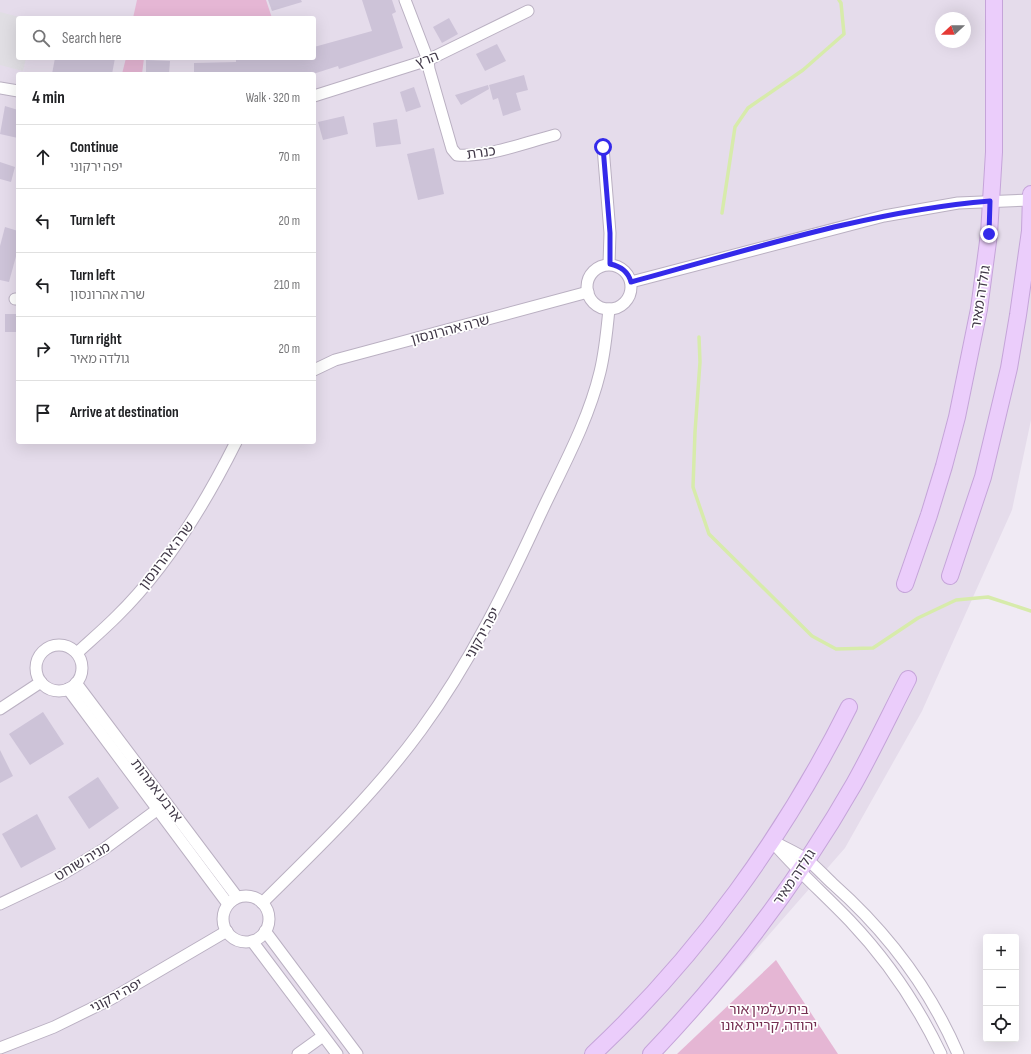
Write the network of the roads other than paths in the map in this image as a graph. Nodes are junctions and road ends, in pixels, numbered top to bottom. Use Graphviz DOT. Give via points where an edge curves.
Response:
graph roads {
  1 [pos="405,0"];
  2 [pos="994,0"];
  3 [pos="528,11"];
  4 [pos="428,60"];
  5 [pos="0,88"];
  6 [pos="16,91"];
  7 [pos="317,95"];
  8 [pos="555,135"];
  9 [pos="603,147"];
  10 [pos="1031,194"];
  11 [pos="1031,200"];
  12 [pos="990,201"];
  13 [pos="610,264"];
  14 [pos="631,282"];
  15 [pos="588,292"];
  16 [pos="609,309"];
  17 [pos="316,369"];
  18 [pos="235,444"];
  19 [pos="950,576"];
  20 [pos="905,584"];
  21 [pos="77,653"];
  22 [pos="908,679"];
  23 [pos="41,682"];
  24 [pos="72,686"];
  25 [pos="849,707"];
  26 [pos="0,709"];
  27 [pos="158,809"];
  28 [pos="771,840"];
  29 [pos="803,866"];
  30 [pos="233,900"];
  31 [pos="262,903"];
  32 [pos="0,904"];
  33 [pos="265,930"];
  34 [pos="227,931"];
  35 [pos="252,941"];
  36 [pos="324,1036"];
  37 [pos="0,1048"];
  38 [pos="298,1054"];
  39 [pos="337,1054"];
  40 [pos="357,1054"];
  41 [pos="593,1054"];
  42 [pos="651,1054"];
  43 [pos="941,1054"];
  44 [pos="958,1054"];
  1 -- 4 [label="street"];
  2 -- 12 [label="main road, גולדה מאיר" via="994,152"];
  3 -- 4 [label="street, הרץ"];
  4 -- 7 [label="street, הרץ"];
  4 -- 8 [label="street, כנרת" via="428,69 444,123 452,149 457,155 503,149"];
  5 -- 6 [label="street"];
  9 -- 13 [label="street"];
  10 -- 11 [label="main road"];
  11 -- 12 [label="street"];
  11 -- 19 [label="main road" via="1030,231 1009,368 983,477"];
  12 -- 14 [label="street" via="958,203 884,216"];
  12 -- 20 [label="main road, גולדה מאיר" via="989,234 979,309 957,417 932,508"];
  13 -- 14 [label="street" via="626,271"];
  13 -- 15 [label="street" via="594,270 589,277"];
  14 -- 16 [label="street" via="630,296 617,308"];
  15 -- 16 [label="street" via="593,302"];
  15 -- 17 [label="street, שרה אהרונסון" via="335,360"];
  16 -- 31 [label="street, יפה ירקוני" via="600,372 588,409 515,569 468,658 421,730 376,788"];
  18 -- 21 [label="street, שרה אהרונסון" via="175,546 118,615"];
  21 -- 23 [label="street" via="60,645 51,646 44,651 38,658 36,667"];
  21 -- 24 [label="street" via="82,668 80,677"];
  22 -- 29 [label="main road, גולדה מאיר" via="853,785"];
  23 -- 24 [label="street" via="50,689 59,691"];
  23 -- 26 [label="street"];
  24 -- 27 [label="street, ארבע אמהות"];
  24 -- 30 [label="street, ארבע אמהות"];
  25 -- 28 [label="main road" via="818,765"];
  27 -- 30 [label="street, ארבע אמהות"];
  27 -- 32 [label="street, מניה שוחט" via="104,849 60,875"];
  28 -- 29 [label="street"];
  28 -- 41 [label="main road" via="723,908 680,961"];
  29 -- 42 [label="main road, גולדה מאיר" via="755,933 711,988"];
  29 -- 43 [label="street" via="851,921 909,996"];
  29 -- 44 [label="street" via="850,898 881,931 925,992"];
  30 -- 31 [label="street" via="246,896"];
  30 -- 34 [label="street" via="225,909 223,918"];
  31 -- 33 [label="street" via="269,919"];
  33 -- 35 [label="street"];
  33 -- 40 [label="street"];
  34 -- 35 [label="street" via="236,940"];
  34 -- 37 [label="street, יפה ירקוני" via="111,999 54,1027"];
  35 -- 36 [label="street"];
  36 -- 38 [label="street"];
  36 -- 39 [label="street"];
}
